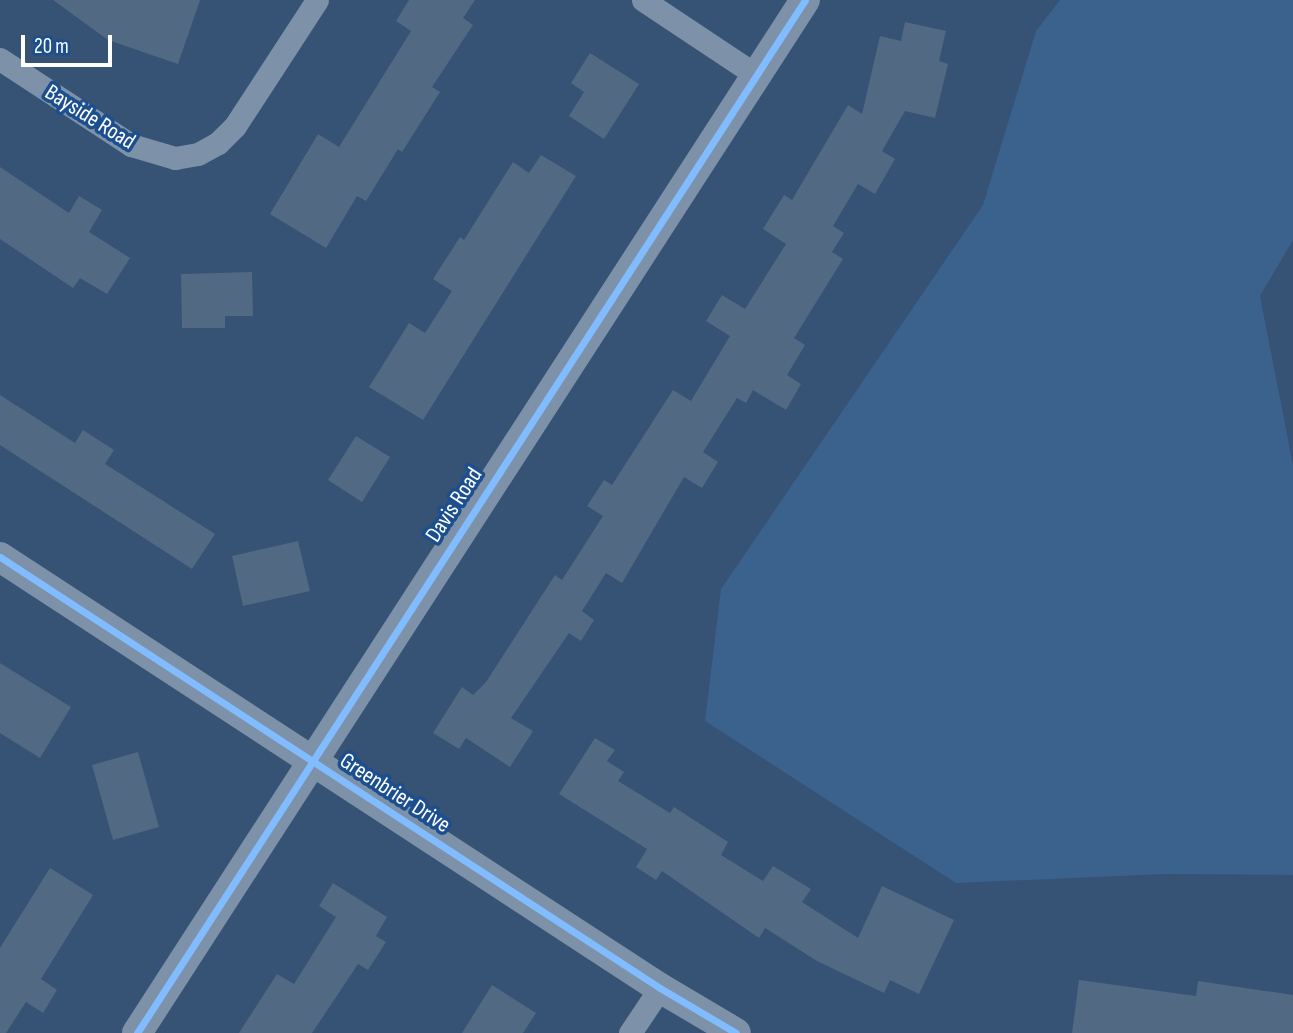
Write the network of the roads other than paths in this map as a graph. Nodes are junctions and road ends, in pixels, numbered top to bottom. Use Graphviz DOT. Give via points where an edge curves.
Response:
graph roads {
  1 [pos="317,0"];
  2 [pos="643,0"];
  3 [pos="805,0"];
  4 [pos="0,59"];
  5 [pos="757,75"];
  6 [pos="0,557"];
  7 [pos="310,761"];
  8 [pos="660,988"];
  9 [pos="137,1033"];
  10 [pos="630,1033"];
  11 [pos="736,1033"];
  1 -- 4 [label="street, Bayside Road" via="235,126 198,154 175,158 131,145"];
  2 -- 5 [label="street"];
  3 -- 5 [label="street, Davis Road"];
  5 -- 7 [label="street, Davis Road"];
  6 -- 7 [label="street, Greenbrier Drive"];
  7 -- 8 [label="street, Greenbrier Drive"];
  7 -- 9 [label="street, Davis Road"];
  8 -- 10 [label="street"];
  8 -- 11 [label="street, Greenbrier Drive"];
}
